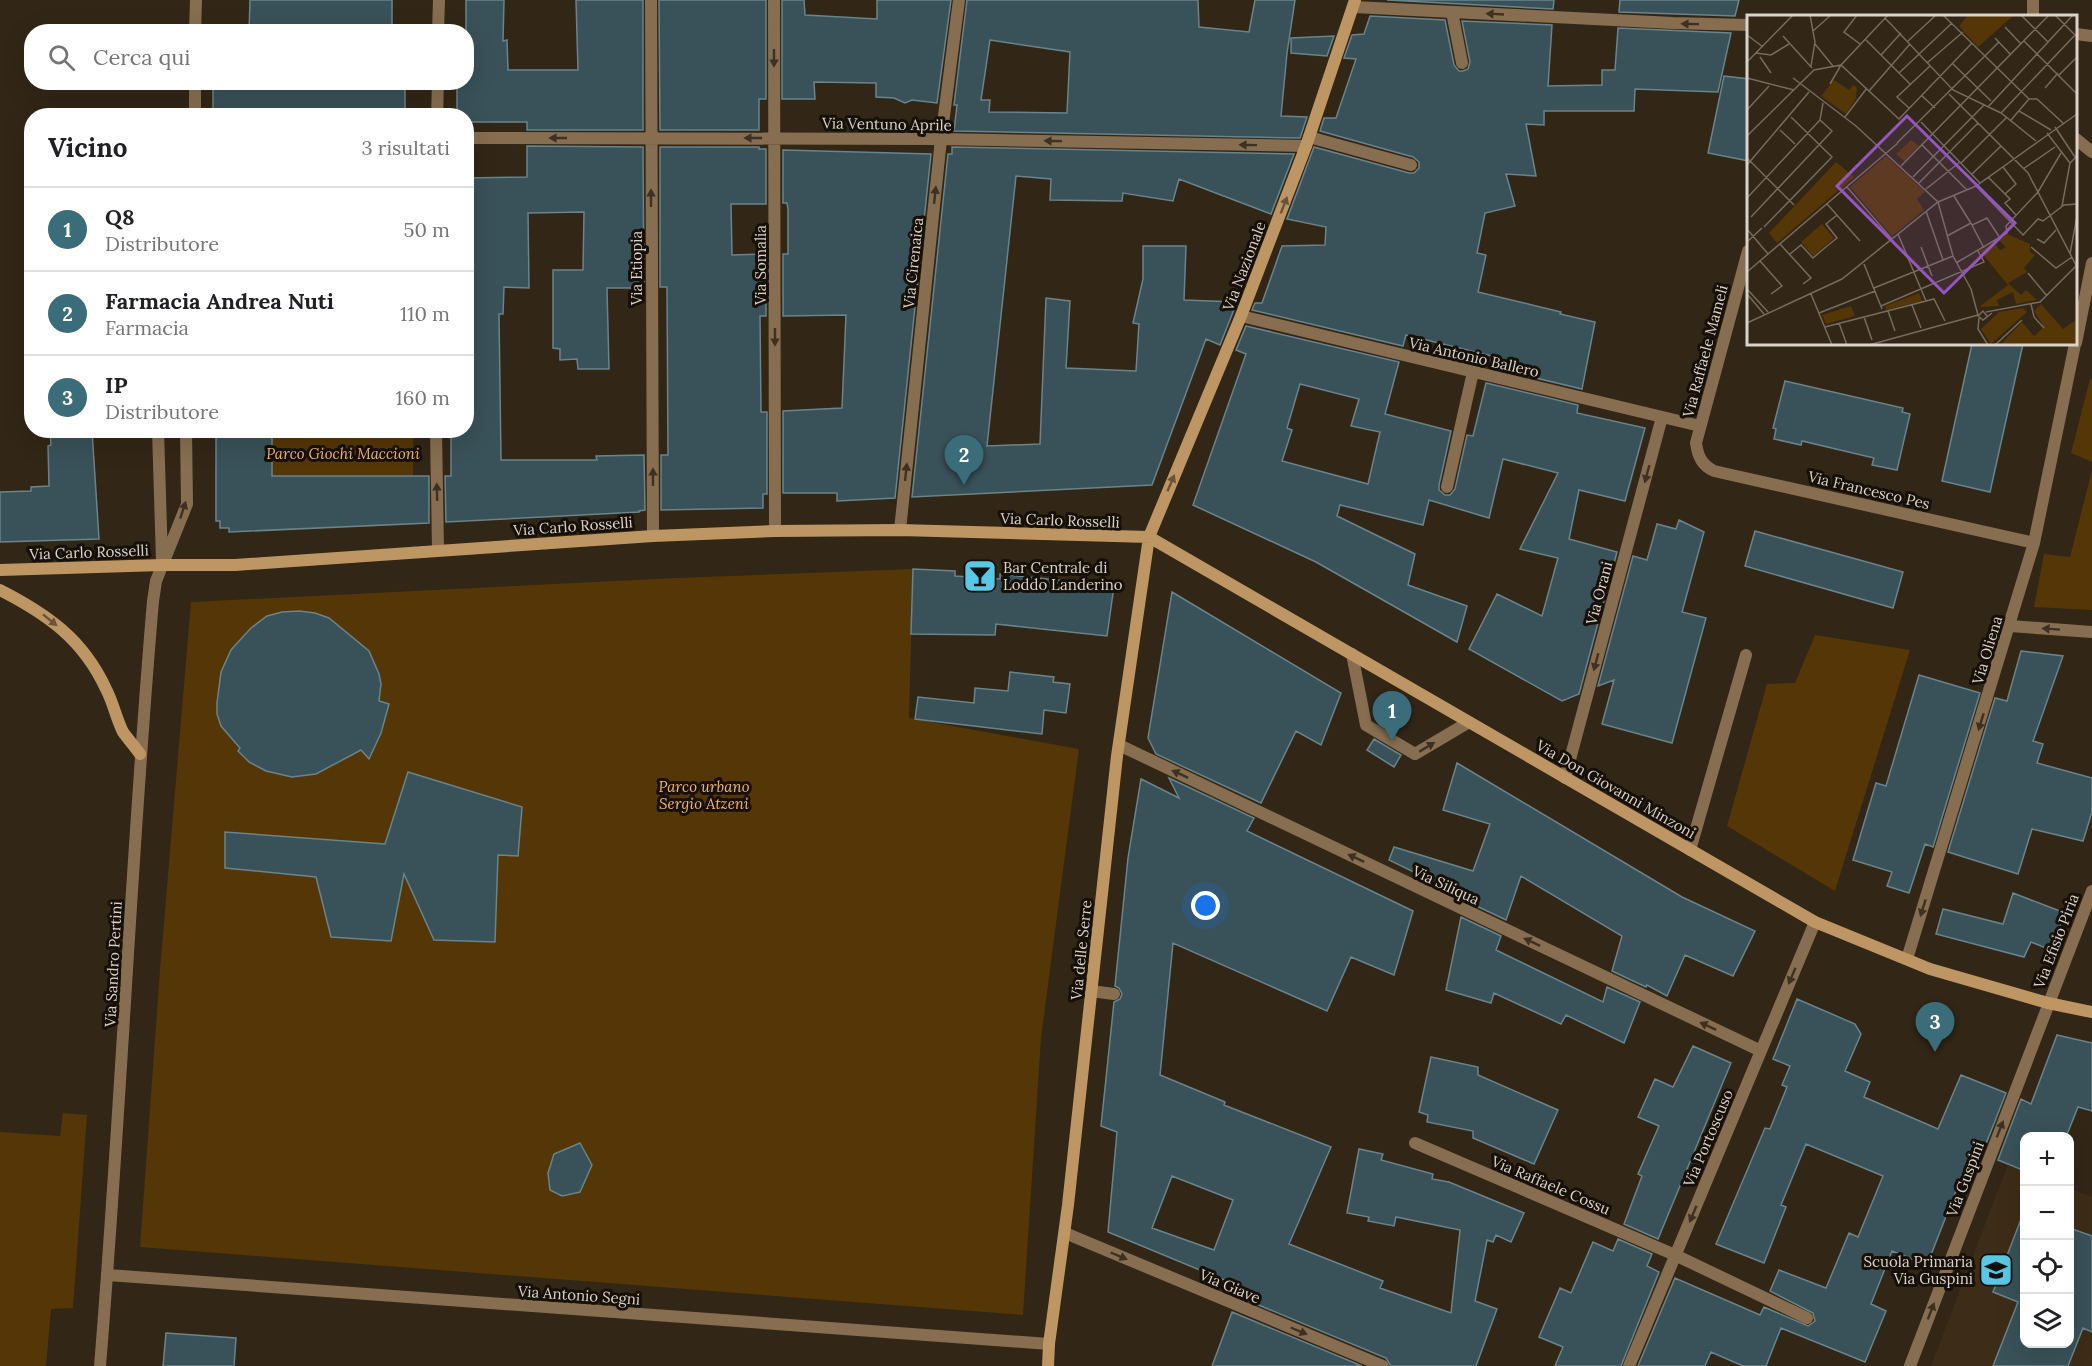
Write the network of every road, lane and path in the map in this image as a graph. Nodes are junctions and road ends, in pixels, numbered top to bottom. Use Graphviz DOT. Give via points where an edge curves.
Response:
graph roads {
  1 [pos="196,0"];
  2 [pos="439,0"];
  3 [pos="651,0"];
  4 [pos="774,0"];
  5 [pos="959,0"];
  6 [pos="1354,4"];
  7 [pos="1452,12"];
  8 [pos="195,24"];
  9 [pos="438,24"];
  10 [pos="1747,25"];
  11 [pos="2077,34"];
  12 [pos="2092,36"];
  13 [pos="1462,63"];
  14 [pos="195,90"];
  15 [pos="438,90"];
  16 [pos="195,108"];
  17 [pos="437,108"];
  18 [pos="474,138"];
  19 [pos="651,138"];
  20 [pos="775,138"];
  21 [pos="941,139"];
  22 [pos="2077,140"];
  23 [pos="1308,141"];
  24 [pos="2090,150"];
  25 [pos="1411,165"];
  26 [pos="1747,258"];
  27 [pos="2092,263"];
  28 [pos="2081,285"];
  29 [pos="1241,316"];
  30 [pos="2077,324"];
  31 [pos="2075,345"];
  32 [pos="1473,372"];
  33 [pos="1662,417"];
  34 [pos="1700,426"];
  35 [pos="158,438"];
  36 [pos="186,438"];
  37 [pos="436,438"];
  38 [pos="1701,460"];
  39 [pos="1447,487"];
  40 [pos="900,530"];
  41 [pos="775,531"];
  42 [pos="653,536"];
  43 [pos="1149,537"];
  44 [pos="2034,543"];
  45 [pos="438,550"];
  46 [pos="162,565"];
  47 [pos="0,570"];
  48 [pos="0,590"];
  49 [pos="2010,626"];
  50 [pos="2092,632"];
  51 [pos="1352,654"];
  52 [pos="1746,655"];
  53 [pos="1469,722"];
  54 [pos="1119,745"];
  55 [pos="140,754"];
  56 [pos="1565,778"];
  57 [pos="1690,850"];
  58 [pos="2092,891"];
  59 [pos="1815,922"];
  60 [pos="1907,959"];
  61 [pos="1091,991"];
  62 [pos="1114,994"];
  63 [pos="2048,1003"];
  64 [pos="2092,1012"];
  65 [pos="1761,1051"];
  66 [pos="1415,1143"];
  67 [pos="1065,1233"];
  68 [pos="1675,1256"];
  69 [pos="108,1275"];
  70 [pos="1807,1318"];
  71 [pos="1049,1344"];
  72 [pos="100,1366"];
  73 [pos="1048,1366"];
  74 [pos="1383,1366"];
  75 [pos="1629,1366"];
  76 [pos="1910,1366"];
  1 -- 8 [label="street"];
  2 -- 9 [label="street"];
  3 -- 19 [label="street, Via Etiopia"];
  4 -- 20 [label="street, Via Somalia, one-way"];
  5 -- 21 [label="street, Via Cirenaica"];
  6 -- 7 [label="street"];
  6 -- 23 [label="street, Via Nazionale"];
  10 -- 7 [label="street, one-way"];
  7 -- 13 [label="street"];
  11 -- 12 [label="street"];
  14 -- 16 [label="street"];
  15 -- 17 [label="street"];
  19 -- 18 [label="street, Via Ventuno Aprile, one-way"];
  20 -- 19 [label="street, Via Ventuno Aprile, one-way"];
  42 -- 19 [label="street, Via Etiopia, one-way"];
  20 -- 21 [label="street, Via Ventuno Aprile"];
  20 -- 41 [label="street, Via Somalia, one-way"];
  23 -- 21 [label="street, Via Ventuno Aprile, one-way"];
  40 -- 21 [label="street, Via Cirenaica, one-way"];
  22 -- 24 [label="street"];
  23 -- 25 [label="street, Via Ventuno Aprile"];
  29 -- 23 [label="street, Via Nazionale, one-way"];
  26 -- 34 [label="street, Via Raffaele Mameli"];
  27 -- 28 [label="street, Via Oliena"];
  28 -- 30 [label="street, Via Oliena"];
  29 -- 32 [label="street, Via Antonio Ballero"];
  43 -- 29 [label="street, Via Nazionale, one-way"];
  31 -- 44 [label="street, Via Oliena"];
  32 -- 33 [label="street, Via Antonio Ballero"];
  32 -- 39 [label="street"];
  33 -- 34 [label="street, Via Antonio Ballero"];
  33 -- 56 [label="street, Via Orani, one-way"];
  34 -- 38 [label="street, Via Raffaele Mameli" via="1696,443"];
  35 -- 46 [label="street"];
  46 -- 36 [label="street, one-way" via="187,504"];
  45 -- 37 [label="street, one-way"];
  38 -- 44 [label="street, Via Francesco Pes" via="1714,471"];
  40 -- 41 [label="street, Via Carlo Rosselli"];
  40 -- 43 [label="street, Via Carlo Rosselli"];
  41 -- 42 [label="street, Via Carlo Rosselli"];
  42 -- 45 [label="street, Via Carlo Rosselli"];
  43 -- 51 [label="street, Via Don Giovanni Minzoni"];
  43 -- 54 [label="street, Via delle Serre"];
  44 -- 49 [label="street, Via Oliena"];
  45 -- 46 [label="street, Via Carlo Rosselli" via="236,565"];
  46 -- 47 [label="street, Via Carlo Rosselli"];
  46 -- 55 [label="street, Via Sandro Pertini" via="156,581"];
  48 -- 55 [label="street, one-way" via="43,614 70,635 88,657 106,688 123,731"];
  50 -- 49 [label="street, one-way"];
  49 -- 60 [label="street, Via Oliena, one-way"];
  51 -- 53 [label="street, Via Don Giovanni Minzoni"];
  51 -- 53 [label="street, one-way" via="1366,725 1416,754"];
  52 -- 57 [label="street"];
  53 -- 56 [label="street, Via Don Giovanni Minzoni"];
  54 -- 61 [label="street, Via delle Serre"];
  65 -- 54 [label="street, Via Siliqua, one-way"];
  55 -- 69 [label="street, Via Sandro Pertini"];
  56 -- 57 [label="street, Via Don Giovanni Minzoni"];
  57 -- 59 [label="street, Via Don Giovanni Minzoni"];
  58 -- 63 [label="street, Via Efisio Piria"];
  59 -- 60 [label="street, Via Don Giovanni Minzoni"];
  59 -- 65 [label="street, Via Portoscuso, one-way"];
  60 -- 63 [label="street, Via Don Giovanni Minzoni"];
  61 -- 62 [label="street"];
  61 -- 67 [label="street, Via delle Serre"];
  63 -- 64 [label="street, Via Don Giovanni Minzoni"];
  76 -- 63 [label="street, Via Guspini, one-way"];
  65 -- 68 [label="street, Via Portoscuso, one-way"];
  66 -- 68 [label="street, Via Raffaele Cossu"];
  67 -- 71 [label="street, Via delle Serre"];
  67 -- 74 [label="street, Via Giave, one-way"];
  68 -- 70 [label="street, Via Raffaele Cossu"];
  68 -- 75 [label="street, Via Portoscuso"];
  69 -- 71 [label="street, Via Antonio Segni"];
  69 -- 72 [label="street, Via Sandro Pertini"];
  71 -- 73 [label="street, Via delle Serre"];
}
